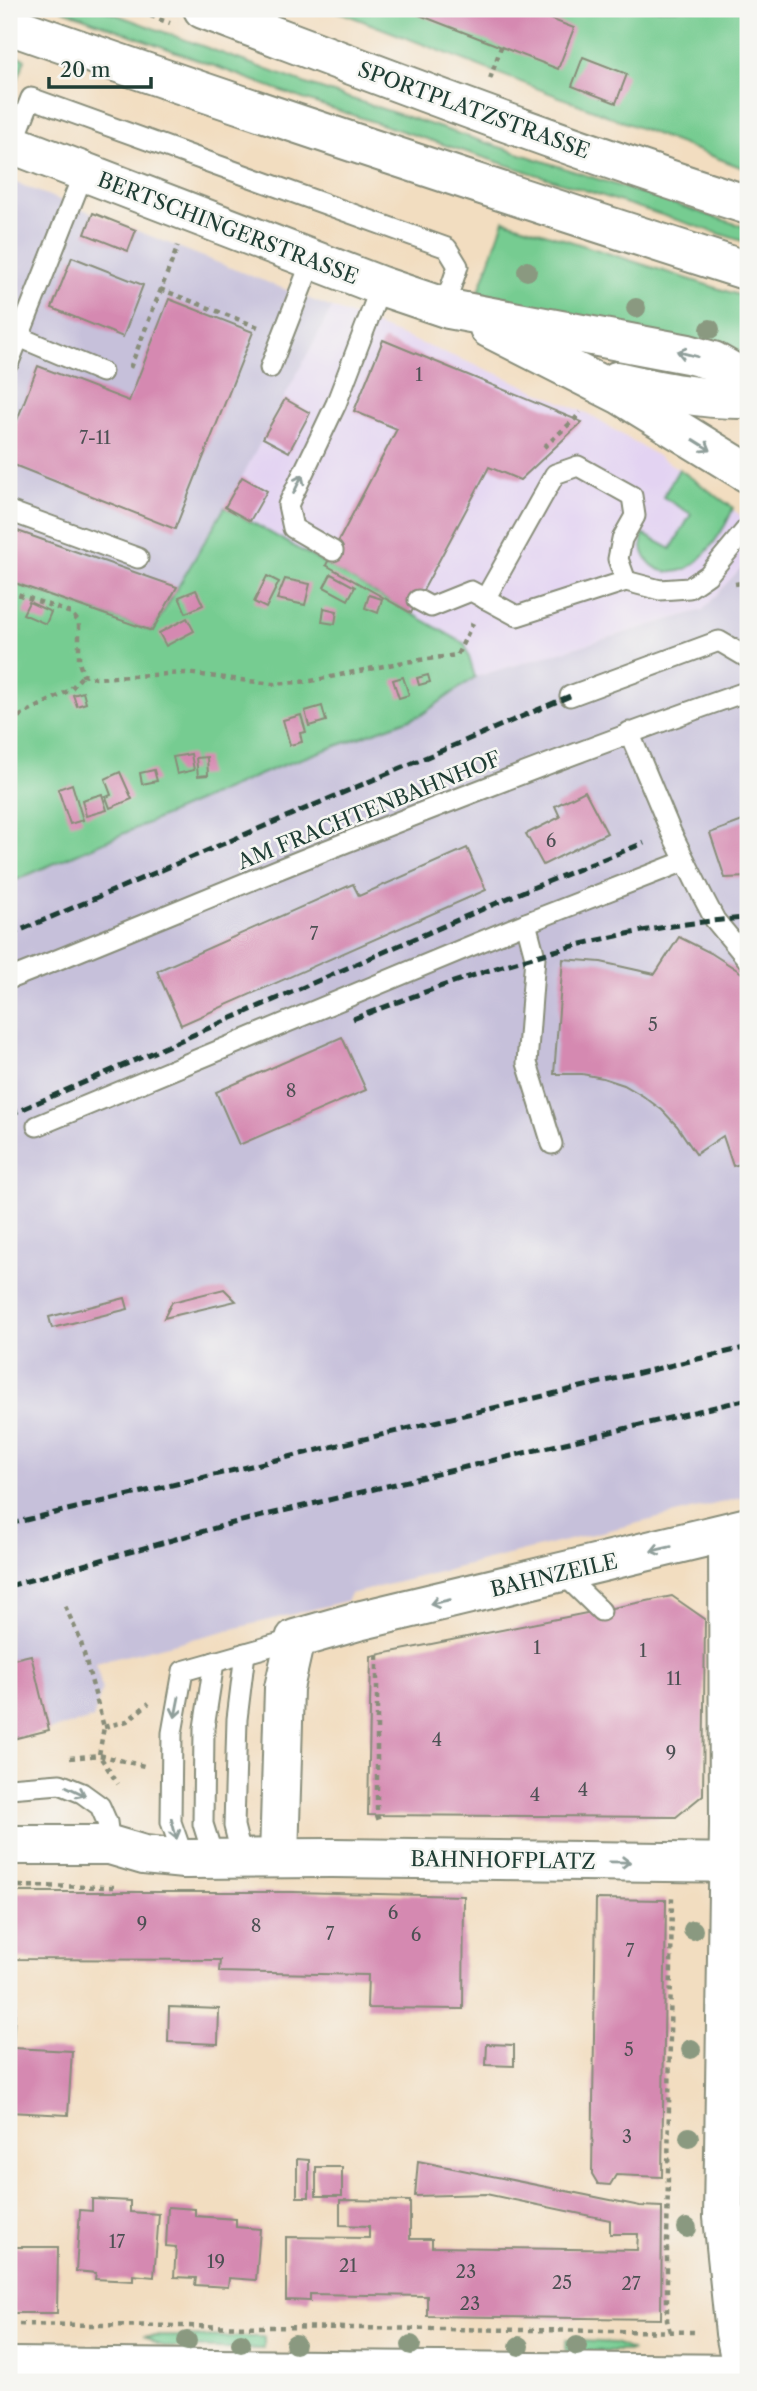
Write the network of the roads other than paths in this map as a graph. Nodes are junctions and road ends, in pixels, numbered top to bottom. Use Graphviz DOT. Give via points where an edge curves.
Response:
graph roads {
  1 [pos="203,9"];
  2 [pos="9,25"];
  3 [pos="11,143"];
  4 [pos="84,173"];
  5 [pos="748,205"];
  6 [pos="312,260"];
  7 [pos="748,271"];
  8 [pos="376,300"];
  9 [pos="447,308"];
  10 [pos="19,337"];
  11 [pos="9,362"];
  12 [pos="270,368"];
  13 [pos="102,372"];
  14 [pos="580,373"];
  15 [pos="748,381"];
  16 [pos="748,399"];
  17 [pos="748,473"];
  18 [pos="9,511"];
  19 [pos="748,527"];
  20 [pos="333,551"];
  21 [pos="138,558"];
  22 [pos="626,581"];
  23 [pos="485,599"];
  24 [pos="418,600"];
  25 [pos="748,658"];
  26 [pos="748,691"];
  27 [pos="570,695"];
  28 [pos="629,732"];
  29 [pos="685,861"];
  30 [pos="526,923"];
  31 [pos="748,960"];
  32 [pos="9,979"];
  33 [pos="37,1126"];
  34 [pos="552,1144"];
  35 [pos="738,1530"];
  36 [pos="562,1573"];
  37 [pos="601,1611"];
  38 [pos="285,1641"];
  39 [pos="245,1653"];
  40 [pos="214,1662"];
  41 [pos="9,1788"];
  42 [pos="9,1845"];
  43 [pos="110,1845"];
  44 [pos="238,1858"];
  45 [pos="738,1863"];
  46 [pos="736,2217"];
  47 [pos="9,2367"];
  48 [pos="746,2377"];
  1 -- 5 [label="main road, SPORTPLATZSTRASSE" via="491,118"];
  2 -- 7 [label="main road" via="450,176"];
  3 -- 4 [label="main road, BERTSCHINGERSTRASSE"];
  3 -- 9 [label="lane" via="31,98 447,248 458,266"];
  4 -- 6 [label="main road, BERTSCHINGERSTRASSE"];
  4 -- 10 [label="lane"];
  6 -- 8 [label="main road, BERTSCHINGERSTRASSE"];
  6 -- 12 [label="lane"];
  8 -- 9 [label="main road, BERTSCHINGERSTRASSE"];
  20 -- 8 [label="lane, one-way" via="293,527 288,505 336,404"];
  9 -- 14 [label="main road, BERTSCHINGERSTRASSE"];
  15 -- 9 [label="main road, BERTSCHINGERSTRASSE, one-way" via="713,361 688,354"];
  10 -- 11 [label="lane"];
  10 -- 13 [label="lane"];
  14 -- 16 [label="main road, BERTSCHINGERSTRASSE" via="686,396"];
  14 -- 17 [label="main road, BERTSCHINGERSTRASSE, one-way"];
  18 -- 21 [label="lane"];
  19 -- 22 [label="lane" via="708,575 689,588 660,590"];
  22 -- 23 [label="lane" via="517,616"];
  22 -- 23 [label="lane" via="618,559 622,539 635,516 632,496 578,466 555,474"];
  23 -- 24 [label="lane" via="471,592 431,607"];
  25 -- 27 [label="lane" via="719,642"];
  26 -- 28 [label="lane, AM FRACHTENBAHNHOF"];
  28 -- 29 [label="lane"];
  28 -- 32 [label="lane, AM FRACHTENBAHNHOF"];
  29 -- 30 [label="lane"];
  29 -- 31 [label="lane" via="715,920"];
  30 -- 33 [label="lane"];
  30 -- 34 [label="lane" via="535,957 527,1063"];
  35 -- 36 [label="main road, BAHNZEILE, one-way"];
  35 -- 45 [label="main road" via="717,1624"];
  36 -- 37 [label="lane"];
  36 -- 38 [label="main road, BAHNZEILE, one-way"];
  38 -- 39 [label="lane"];
  38 -- 44 [label="main road" via="284,1688"];
  39 -- 40 [label="lane"];
  39 -- 44 [label="lane" via="237,1719 234,1826"];
  40 -- 44 [label="lane" via="204,1728 203,1825"];
  40 -- 44 [label="lane, one-way" via="183,1671 172,1733 171,1822"];
  41 -- 43 [label="lane, one-way" via="60,1784 82,1793 100,1806"];
  42 -- 43 [label="main road, BAHNHOFPLATZ"];
  43 -- 44 [label="main road, BAHNHOFPLATZ" via="145,1855"];
  44 -- 45 [label="main road, BAHNHOFPLATZ, one-way"];
  45 -- 46 [label="main road"];
  46 -- 48 [label="main road" via="735,2333"];
  47 -- 48 [label="main road"];
}
